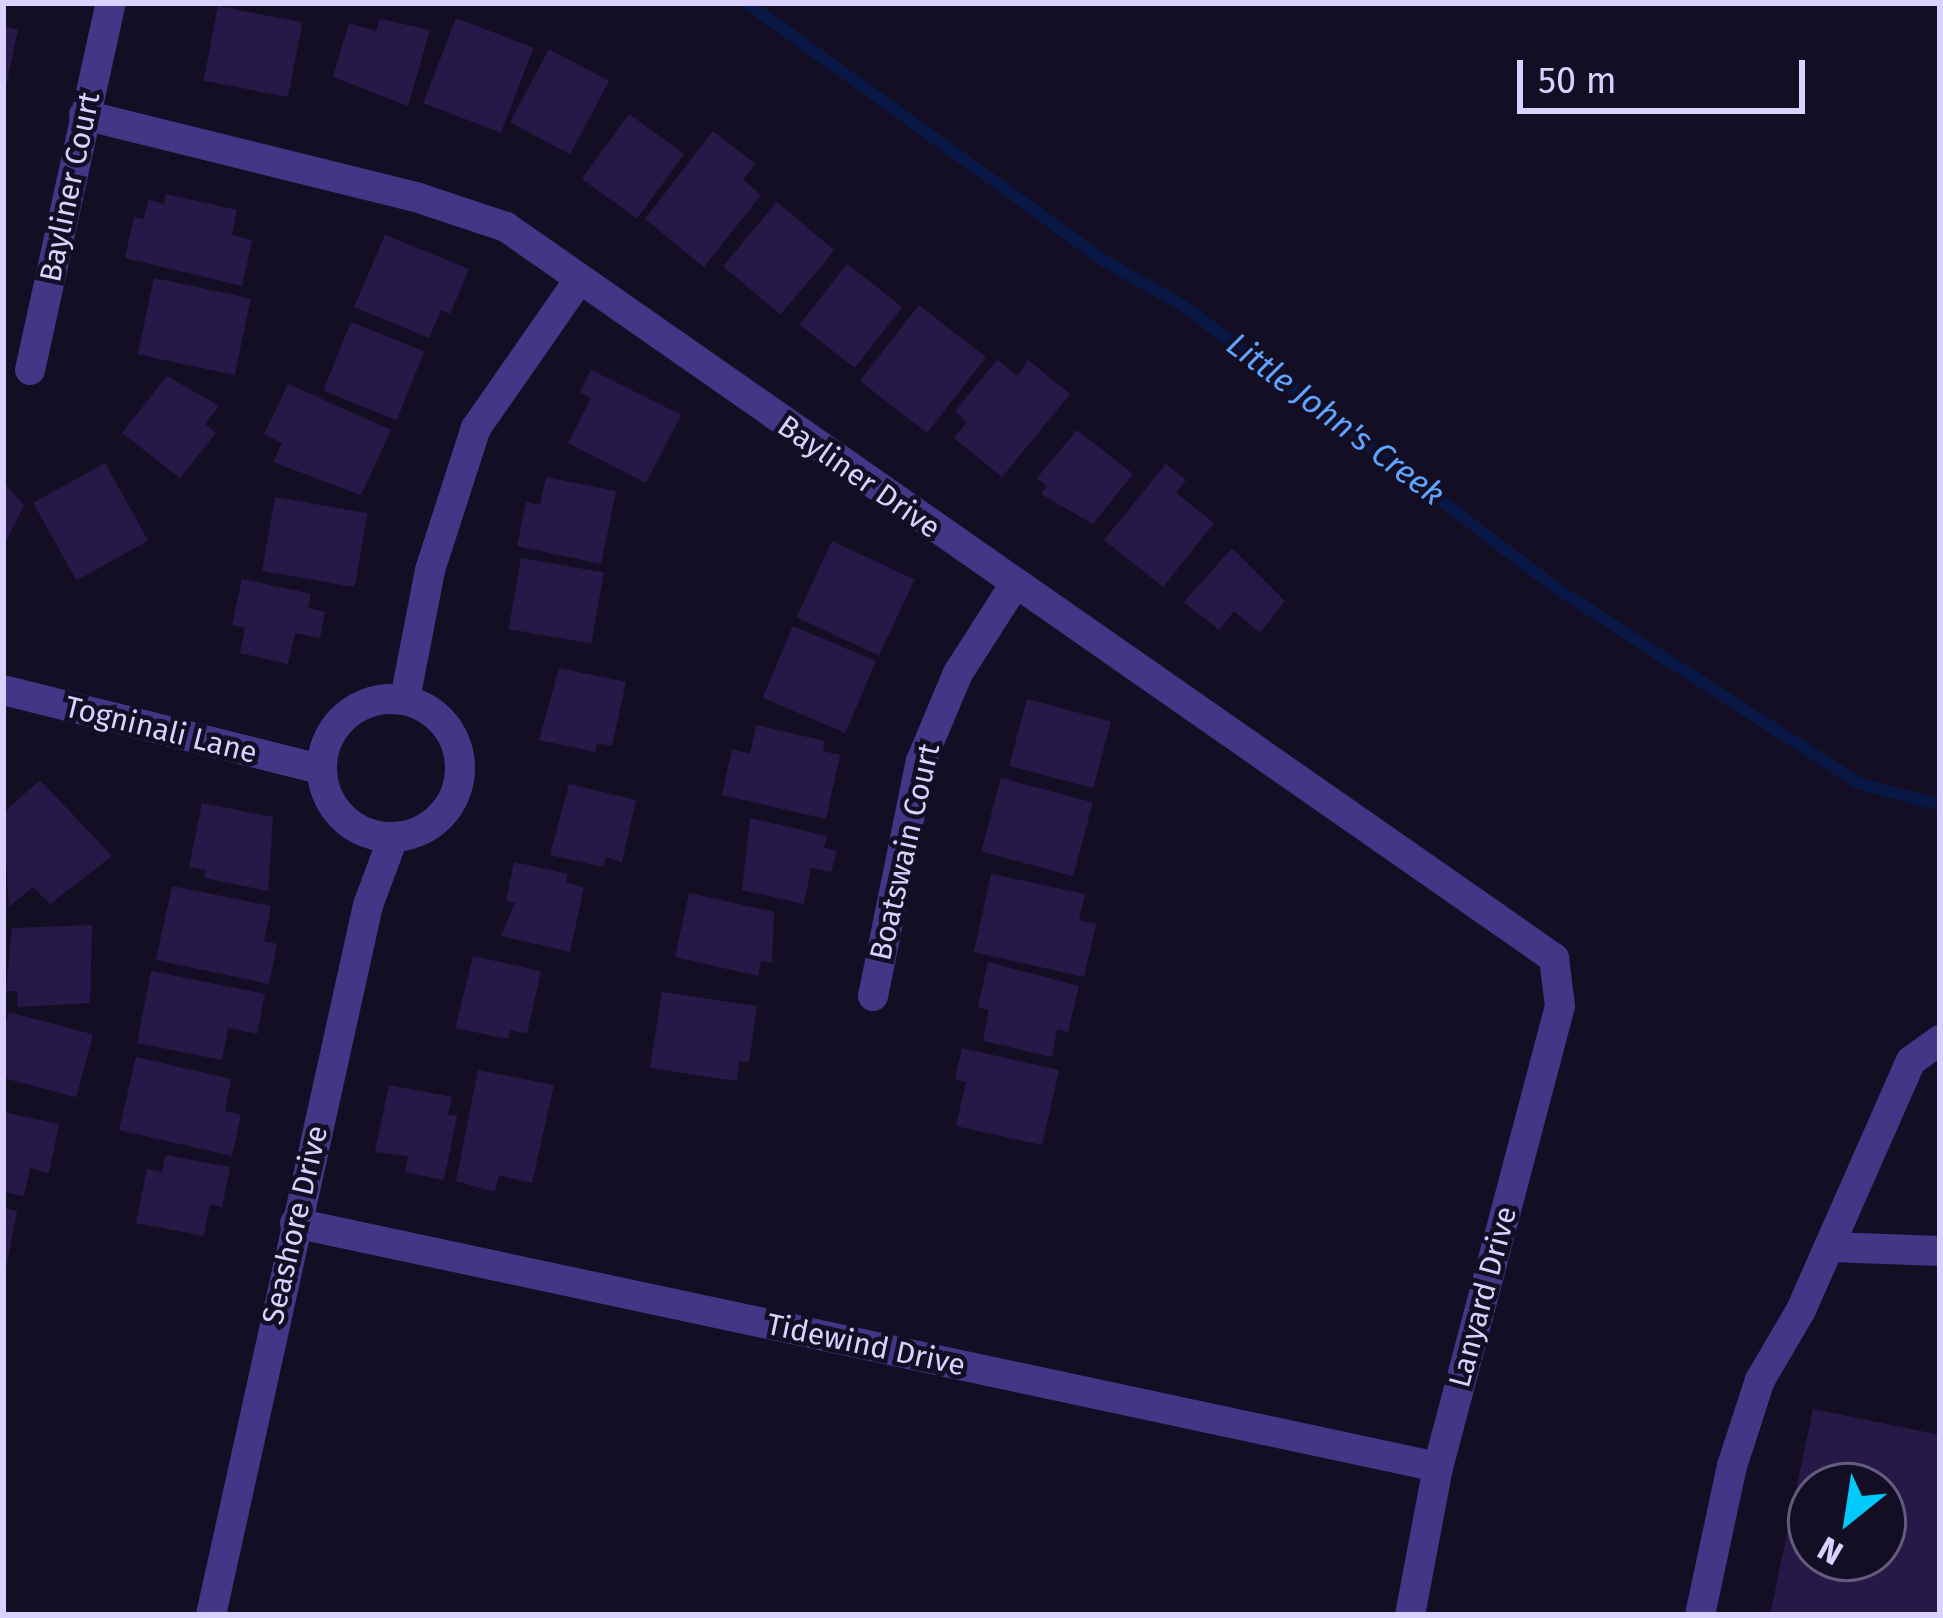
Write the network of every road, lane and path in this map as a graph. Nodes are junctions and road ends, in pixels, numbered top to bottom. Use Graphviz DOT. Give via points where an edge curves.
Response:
graph roads {
  1 [pos="111,3"];
  2 [pos="84,115"];
  3 [pos="579,280"];
  4 [pos="30,370"];
  5 [pos="1013,586"];
  6 [pos="3,690"];
  7 [pos="405,699"];
  8 [pos="319,769"];
  9 [pos="393,838"];
  10 [pos="1560,982"];
  11 [pos="873,996"];
  12 [pos="1940,1040"];
  13 [pos="295,1223"];
  14 [pos="1831,1247"];
  15 [pos="1940,1251"];
  16 [pos="1438,1467"];
  17 [pos="211,1615"];
  18 [pos="1410,1615"];
  19 [pos="1700,1615"];
  1 -- 2 [label="street, Bayliner Court"];
  2 -- 3 [label="street, Bayliner Drive" via="464,210 506,227"];
  2 -- 4 [label="street, Bayliner Court"];
  3 -- 5 [label="street, Bayliner Drive"];
  3 -- 7 [label="street" via="476,428 430,570"];
  5 -- 10 [label="street, Bayliner Drive" via="1536,942 1554,958"];
  5 -- 11 [label="street, Boatswain Court" via="958,673 921,760"];
  6 -- 8 [label="street, Togninali Lane"];
  7 -- 8 [label="street" via="358,704 324,740"];
  7 -- 9 [label="street" via="424,705 453,734 462,765 455,797 430,826"];
  8 -- 9 [label="street" via="329,806 364,833"];
  9 -- 13 [label="street, Seashore Drive" via="368,905"];
  10 -- 16 [label="street, Lanyard Drive"];
  12 -- 14 [label="street" via="1911,1061"];
  13 -- 16 [label="street, Tidewind Drive"];
  13 -- 17 [label="street, Seashore Drive"];
  14 -- 15 [label="street"];
  14 -- 19 [label="street" via="1760,1381 1732,1466"];
  16 -- 18 [label="street, Lanyard Drive"];
}
